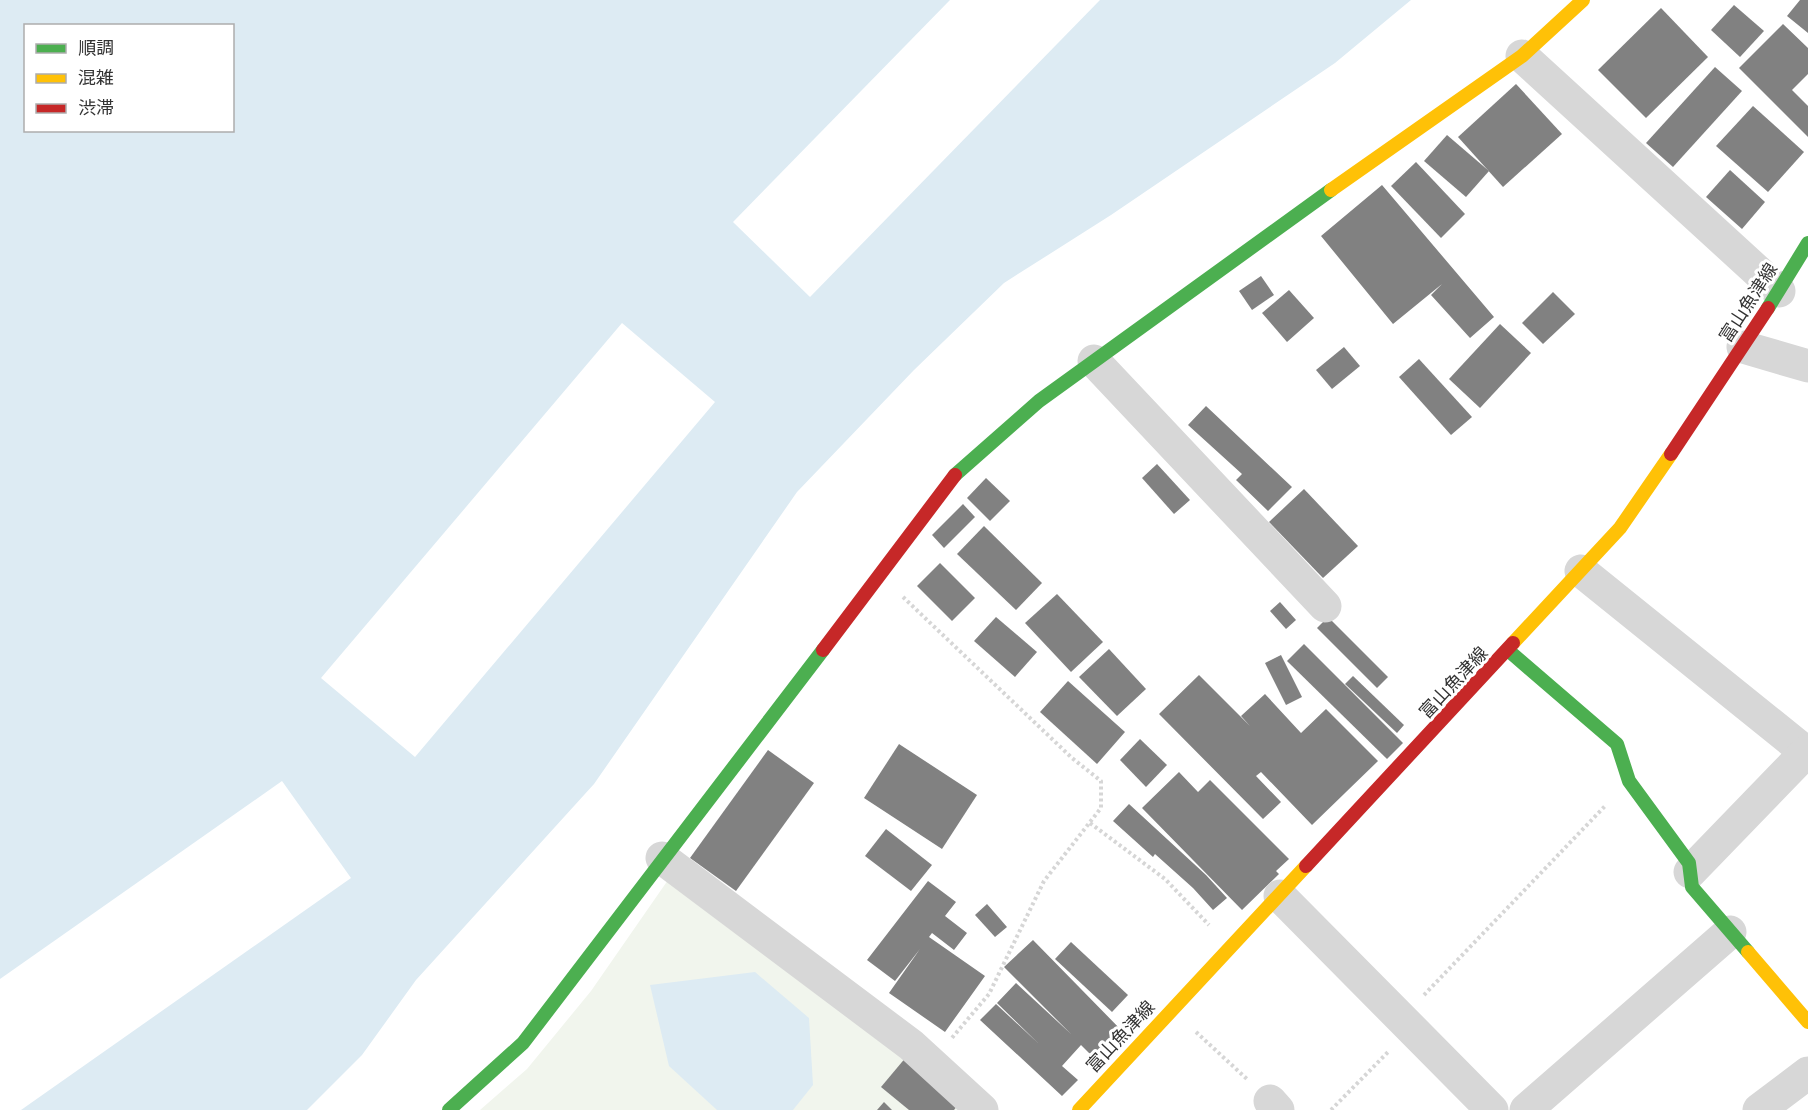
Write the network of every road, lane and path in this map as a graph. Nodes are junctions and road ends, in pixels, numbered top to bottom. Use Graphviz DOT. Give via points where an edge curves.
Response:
graph roads {
  1 [pos="1583,0"];
  2 [pos="1522,56"];
  3 [pos="1808,243"];
  4 [pos="1779,291"];
  5 [pos="1743,347"];
  6 [pos="1094,361"];
  7 [pos="1808,366"];
  8 [pos="1581,571"];
  9 [pos="878,574"];
  10 [pos="1325,606"];
  11 [pos="1509,651"];
  12 [pos="1807,753"];
  13 [pos="1629,781"];
  14 [pos="1090,823"];
  15 [pos="662,858"];
  16 [pos="1690,872"];
  17 [pos="1280,896"];
  18 [pos="1730,932"];
  19 [pos="1230,947"];
  20 [pos="1172,1009"];
  21 [pos="1408,1022"];
  22 [pos="1808,1022"];
  23 [pos="931,1063"];
  24 [pos="1808,1073"];
  25 [pos="1274,1106"];
  26 [pos="450,1110"];
  27 [pos="982,1110"];
  28 [pos="1078,1110"];
  29 [pos="1331,1110"];
  30 [pos="1492,1110"];
  31 [pos="1526,1110"];
  32 [pos="1759,1110"];
  1 -- 2 [label="street"];
  2 -- 4 [label="street"];
  2 -- 6 [label="street"];
  3 -- 4 [label="street, 富山魚津線"];
  4 -- 5 [label="street, 富山魚津線"];
  5 -- 7 [label="street"];
  5 -- 8 [label="street, 富山魚津線" via="1620,528"];
  6 -- 9 [label="street" via="1039,401 960,469"];
  6 -- 10 [label="street"];
  8 -- 11 [label="street, 富山魚津線"];
  8 -- 12 [label="street"];
  9 -- 14 [label="path" via="1101,781 1101,808"];
  9 -- 15 [label="street"];
  11 -- 13 [label="street" via="1617,744"];
  11 -- 17 [label="street, 富山魚津線"];
  12 -- 16 [label="street"];
  13 -- 16 [label="street" via="1689,862"];
  13 -- 21 [label="path"];
  14 -- 19 [label="path" via="1165,879"];
  14 -- 23 [label="path" via="1044,881 989,994"];
  15 -- 23 [label="street"];
  15 -- 26 [label="street" via="523,1043"];
  16 -- 18 [label="street" via="1692,887"];
  17 -- 19 [label="street, 富山魚津線"];
  17 -- 21 [label="street"];
  18 -- 22 [label="street"];
  18 -- 31 [label="street"];
  19 -- 20 [label="street, 富山魚津線"];
  20 -- 25 [label="path"];
  20 -- 28 [label="street, 富山魚津線"];
  21 -- 29 [label="path"];
  21 -- 30 [label="street"];
  23 -- 27 [label="street"];
  24 -- 32 [label="street"];
}
